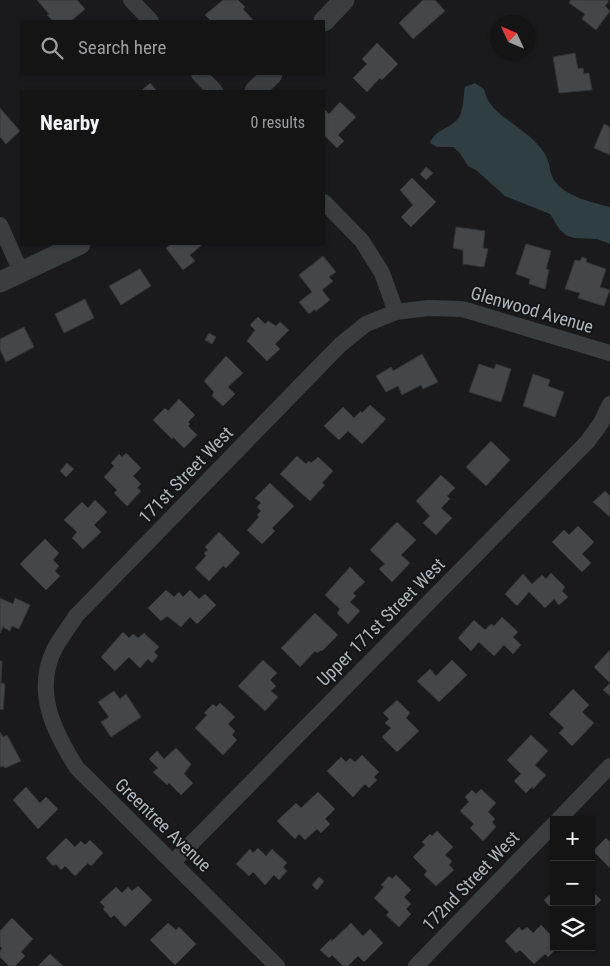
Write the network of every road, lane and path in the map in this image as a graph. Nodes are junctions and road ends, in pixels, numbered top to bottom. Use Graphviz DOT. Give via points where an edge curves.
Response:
graph roads {
  1 [pos="132,0"];
  2 [pos="344,0"];
  3 [pos="150,20"];
  4 [pos="325,20"];
  5 [pos="200,75"];
  6 [pos="271,75"];
  7 [pos="215,90"];
  8 [pos="256,90"];
  9 [pos="325,203"];
  10 [pos="0,225"];
  11 [pos="78,245"];
  12 [pos="21,272"];
  13 [pos="0,282"];
  14 [pos="396,312"];
  15 [pos="610,353"];
  16 [pos="610,404"];
  17 [pos="47,697"];
  18 [pos="610,766"];
  19 [pos="562,816"];
  20 [pos="550,828"];
  21 [pos="173,862"];
  22 [pos="277,966"];
  23 [pos="416,966"];
  1 -- 3 [label="street"];
  2 -- 4 [label="street"];
  5 -- 7 [label="street"];
  6 -- 8 [label="street"];
  9 -- 14 [label="street" via="362,241 382,273"];
  10 -- 12 [label="street"];
  11 -- 12 [label="street"];
  12 -- 13 [label="street"];
  14 -- 15 [label="street, Glenwood Avenue" via="428,308 462,309"];
  14 -- 17 [label="street, 171st Street West" via="366,324 340,345 76,616 55,649 46,673"];
  16 -- 21 [label="street, Upper 171st Street West" via="588,441"];
  17 -- 21 [label="street, Greentree Avenue" via="51,720 77,768"];
  18 -- 19 [label="street"];
  20 -- 23 [label="street, 172nd Street West"];
  21 -- 22 [label="street, Greentree Avenue"];
}
